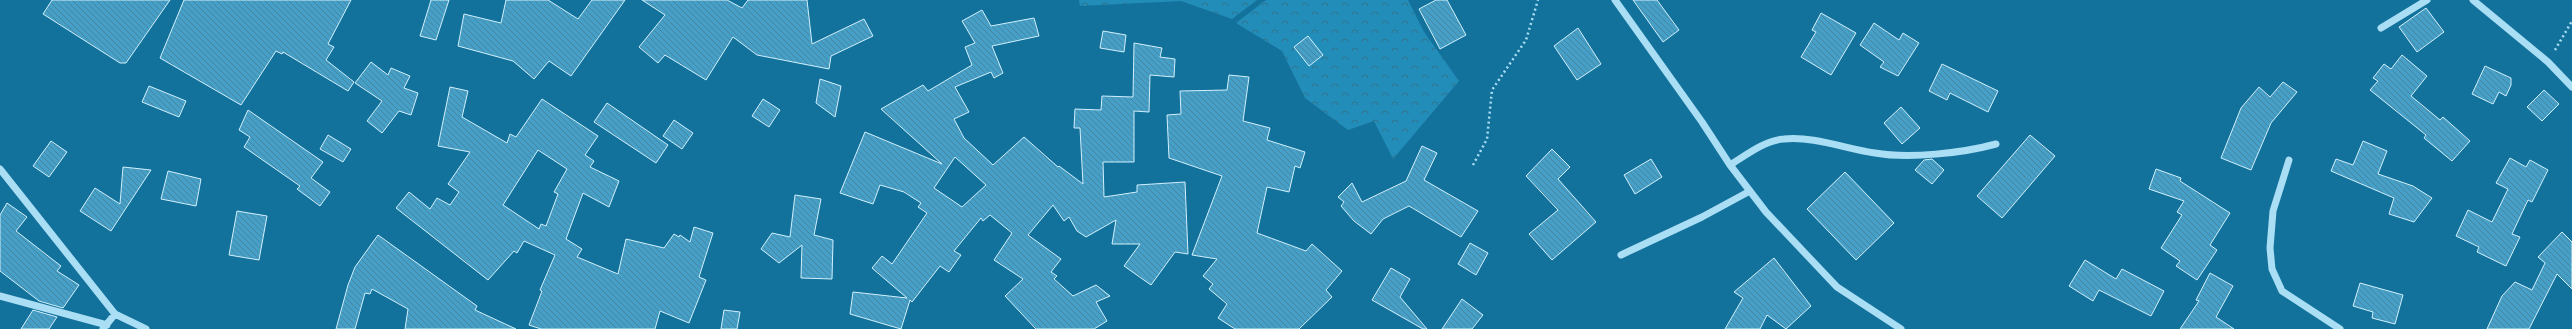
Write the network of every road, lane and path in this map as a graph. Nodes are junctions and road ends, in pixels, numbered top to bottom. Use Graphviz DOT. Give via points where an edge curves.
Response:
graph roads {
  1 [pos="1538,0"];
  2 [pos="1615,0"];
  3 [pos="2427,0"];
  4 [pos="2473,0"];
  5 [pos="2572,21"];
  6 [pos="2381,28"];
  7 [pos="2548,62"];
  8 [pos="2572,87"];
  9 [pos="1996,144"];
  10 [pos="2289,160"];
  11 [pos="1473,165"];
  12 [pos="1730,165"];
  13 [pos="0,169"];
  14 [pos="1750,191"];
  15 [pos="1621,255"];
  16 [pos="0,296"];
  17 [pos="115,314"];
  18 [pos="105,327"];
  19 [pos="146,329"];
  20 [pos="1901,329"];
  21 [pos="2340,329"];
  1 -- 11 [label="path" via="1526,40 1492,90 1487,139"];
  2 -- 12 [label="street"];
  3 -- 6 [label="street"];
  4 -- 7 [label="street"];
  5 -- 7 [label="path"];
  7 -- 8 [label="street"];
  9 -- 12 [label="street" via="1968,151 1909,155 1876,154 1784,138 1762,146"];
  10 -- 21 [label="street" via="2273,211 2272,269 2282,291"];
  12 -- 14 [label="street"];
  13 -- 17 [label="street"];
  14 -- 15 [label="street"];
  14 -- 20 [label="street" via="1766,212 1837,287"];
  16 -- 18 [label="street"];
  17 -- 18 [label="street"];
  17 -- 19 [label="street"];
}
